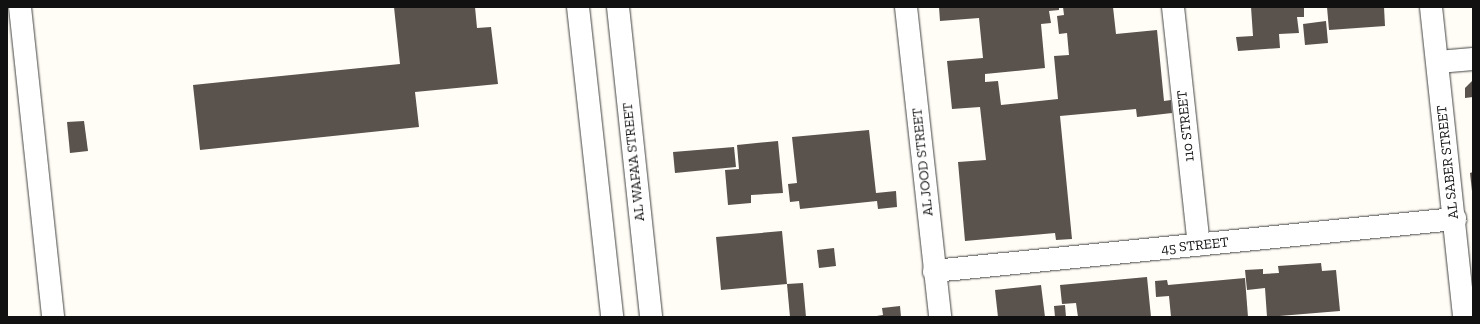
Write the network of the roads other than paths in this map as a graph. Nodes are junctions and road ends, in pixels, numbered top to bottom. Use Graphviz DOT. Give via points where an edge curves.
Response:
graph roads {
  1 [pos="20,7"];
  2 [pos="578,7"];
  3 [pos="618,7"];
  4 [pos="906,7"];
  5 [pos="1173,7"];
  6 [pos="1432,7"];
  7 [pos="1473,59"];
  8 [pos="1438,62"];
  9 [pos="1455,219"];
  10 [pos="1199,245"];
  11 [pos="934,271"];
  12 [pos="53,317"];
  13 [pos="612,317"];
  14 [pos="651,317"];
  15 [pos="940,317"];
  16 [pos="1464,317"];
  1 -- 12 [label="street"];
  2 -- 13 [label="street"];
  3 -- 14 [label="street, AL WAFA'A STREET"];
  4 -- 11 [label="street, AL JOOD STREET"];
  5 -- 10 [label="street, 110 STREET"];
  6 -- 8 [label="street, AL SABER STREET"];
  7 -- 8 [label="street"];
  8 -- 9 [label="street, AL SABER STREET"];
  9 -- 10 [label="street, 45 STREET"];
  9 -- 16 [label="street, AL SABER STREET"];
  10 -- 11 [label="street, 45 STREET"];
  11 -- 15 [label="street, AL JOOD STREET"];
}
